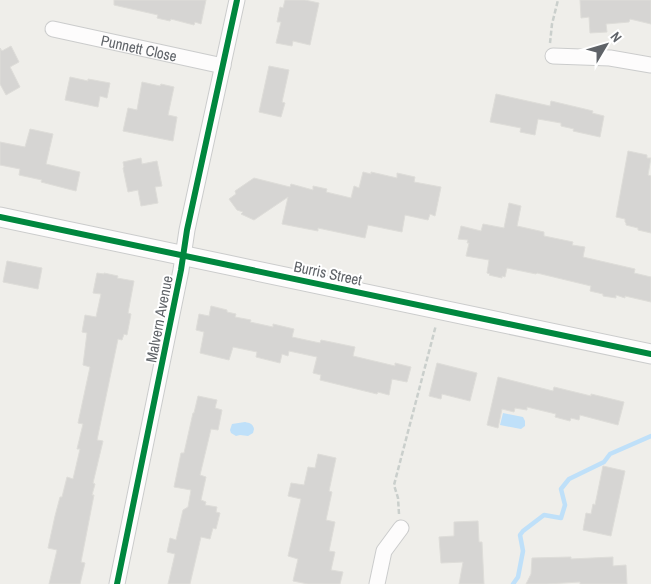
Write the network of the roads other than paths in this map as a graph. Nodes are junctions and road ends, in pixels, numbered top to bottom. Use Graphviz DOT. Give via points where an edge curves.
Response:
graph roads {
  1 [pos="237,0"];
  2 [pos="53,29"];
  3 [pos="553,56"];
  4 [pos="651,65"];
  5 [pos="223,66"];
  6 [pos="0,217"];
  7 [pos="184,255"];
  8 [pos="651,354"];
  9 [pos="401,528"];
  10 [pos="117,584"];
  11 [pos="377,584"];
  1 -- 5 [label="street, Malvern Avenue"];
  2 -- 5 [label="street, Punnett Close"];
  3 -- 4 [label="street" via="610,58"];
  5 -- 7 [label="street, Malvern Avenue"];
  6 -- 7 [label="street, Burris Street"];
  7 -- 8 [label="street, Burris Street"];
  7 -- 10 [label="street, Malvern Avenue"];
  9 -- 11 [label="street" via="384,551"];
}
